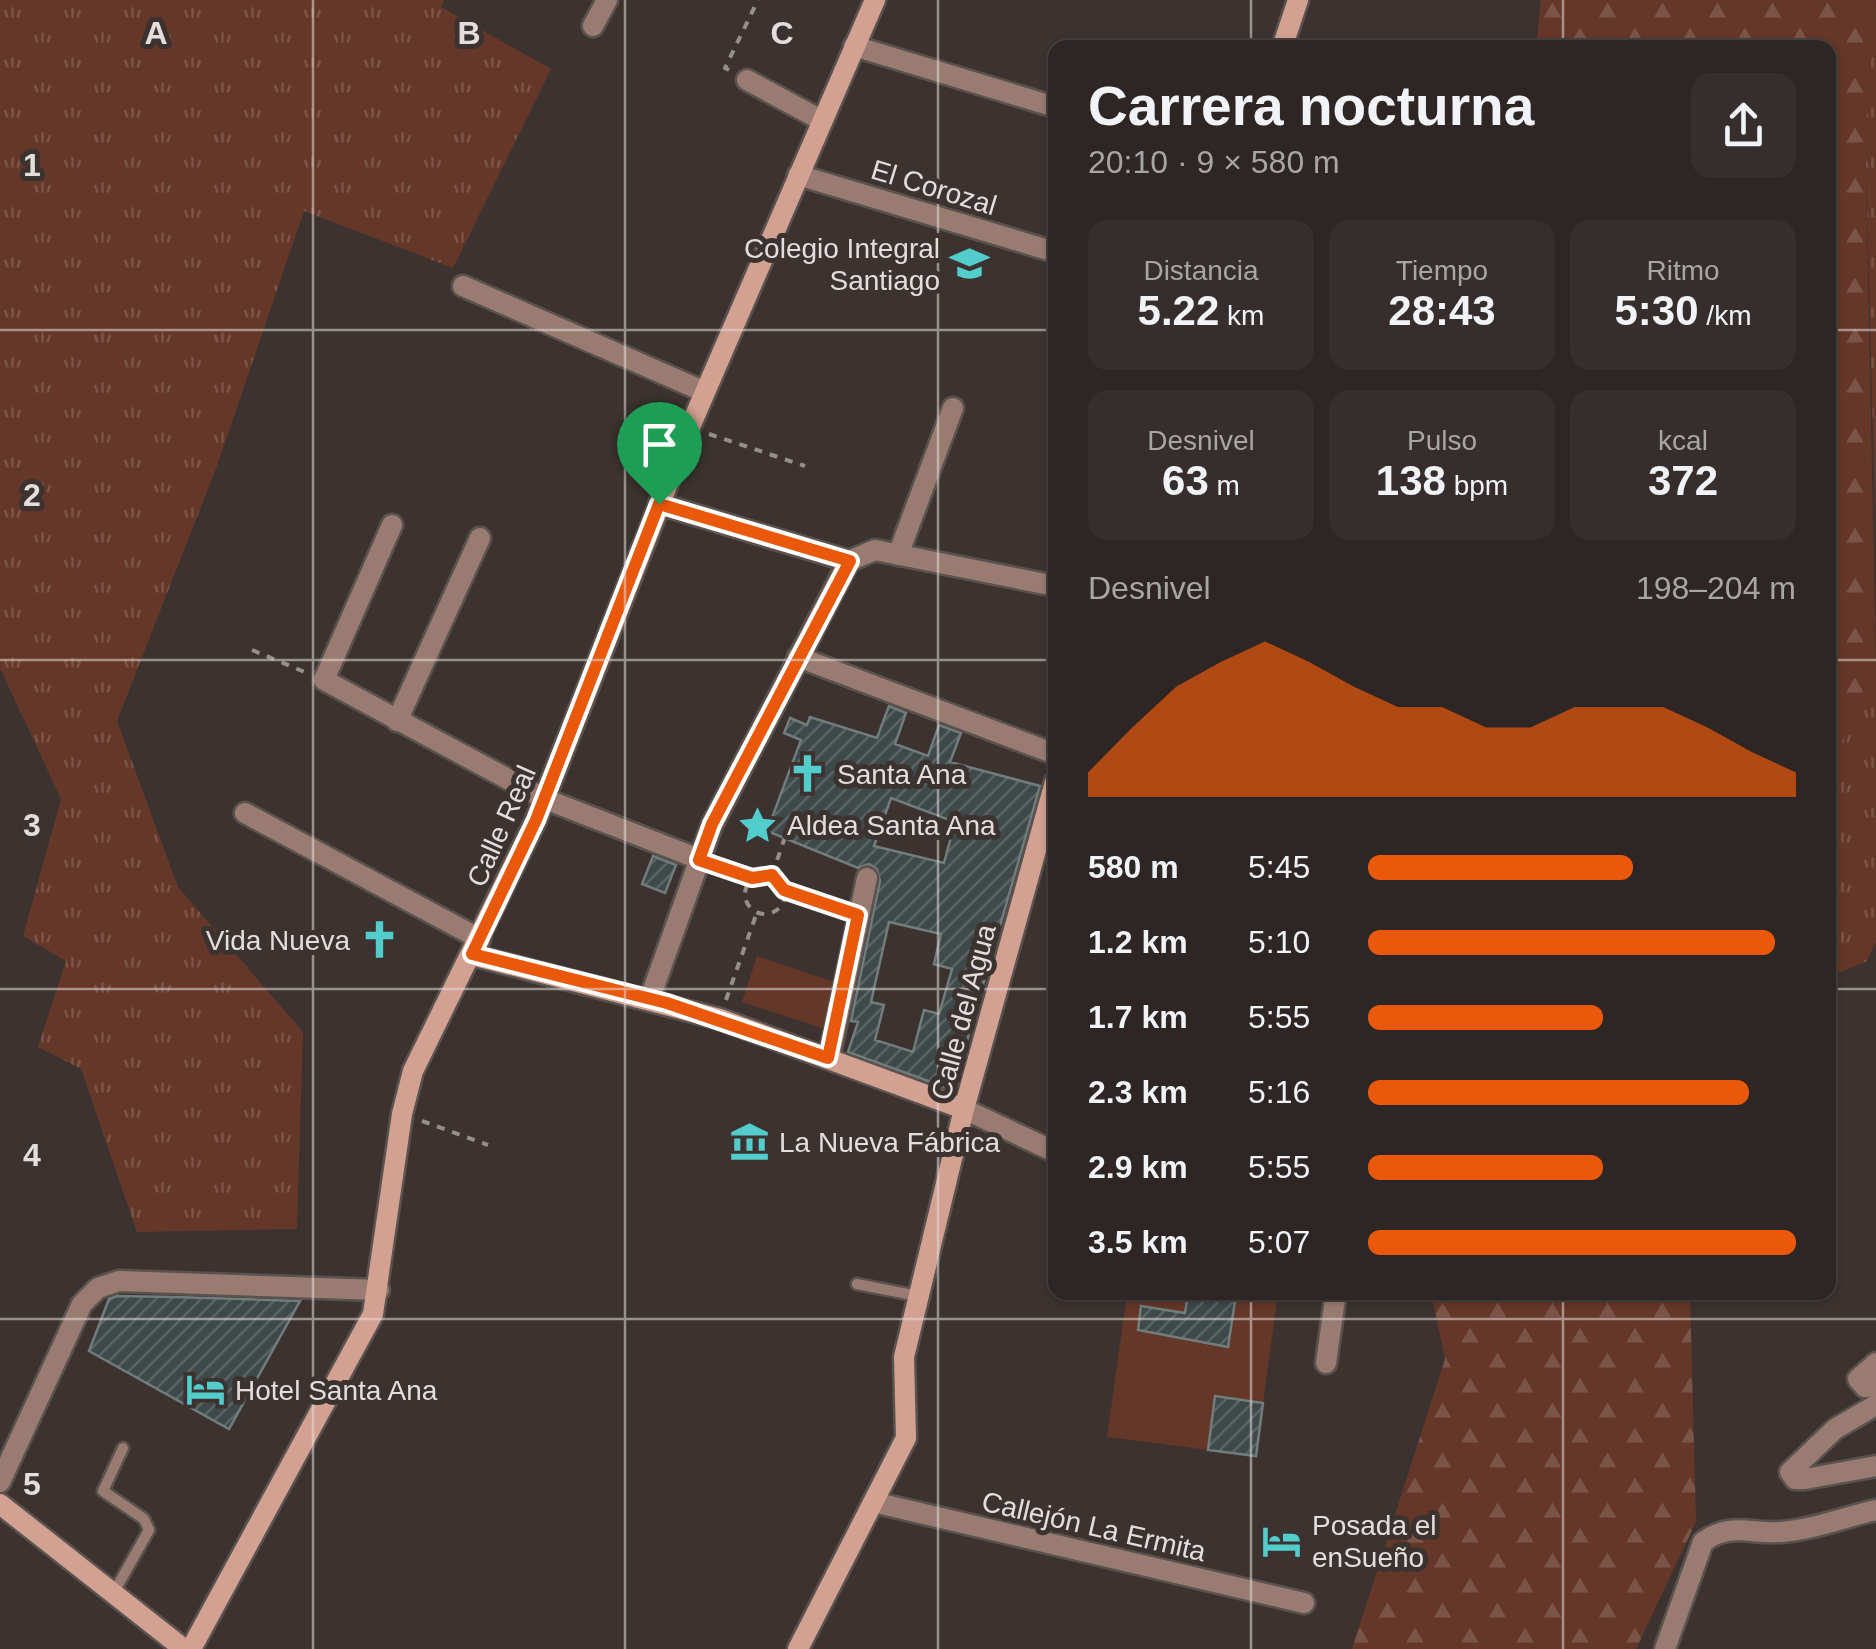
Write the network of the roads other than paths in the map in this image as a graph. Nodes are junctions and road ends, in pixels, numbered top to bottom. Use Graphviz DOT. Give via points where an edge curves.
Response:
graph roads {
  1 [pos="608,0"];
  2 [pos="1298,0"];
  3 [pos="871,9"];
  4 [pos="593,26"];
  5 [pos="1285,40"];
  6 [pos="854,46"];
  7 [pos="747,80"];
  8 [pos="1048,105"];
  9 [pos="821,120"];
  10 [pos="798,174"];
  11 [pos="1048,250"];
  12 [pos="462,286"];
  13 [pos="705,392"];
  14 [pos="953,408"];
  15 [pos="659,504"];
  16 [pos="392,525"];
  17 [pos="480,538"];
  18 [pos="898,555"];
  19 [pos="850,561"];
  20 [pos="1048,585"];
  21 [pos="798,657"];
  22 [pos="398,721"];
  23 [pos="1048,751"];
  24 [pos="544,799"];
  25 [pos="245,814"];
  26 [pos="1046,851"];
  27 [pos="699,860"];
  28 [pos="867,878"];
  29 [pos="476,947"];
  30 [pos="650,998"];
  31 [pos="828,1058"];
  32 [pos="964,1108"];
  33 [pos="1048,1149"];
  34 [pos="857,1284"];
  35 [pos="379,1290"];
  36 [pos="919,1296"];
  37 [pos="1335,1300"];
  38 [pos="1326,1363"];
  39 [pos="1876,1363"];
  40 [pos="1876,1386"];
  41 [pos="1876,1405"];
  42 [pos="123,1448"];
  43 [pos="1876,1466"];
  44 [pos="0,1482"];
  45 [pos="872,1502"];
  46 [pos="0,1504"];
  47 [pos="1876,1510"];
  48 [pos="113,1593"];
  49 [pos="1304,1603"];
  50 [pos="188,1649"];
  51 [pos="798,1649"];
  52 [pos="1665,1649"];
  1 -- 4 [label="street"];
  2 -- 5 [label="street"];
  3 -- 6 [label="street, Calle Real"];
  6 -- 8 [label="street"];
  6 -- 9 [label="street, Calle Real"];
  7 -- 9 [label="street"];
  9 -- 10 [label="street, Calle Real"];
  10 -- 11 [label="street, El Corozal"];
  10 -- 13 [label="street, Calle Real"];
  12 -- 13 [label="street"];
  13 -- 15 [label="street, Calle Real"];
  14 -- 18 [label="street"];
  15 -- 19 [label="street"];
  15 -- 24 [label="street, Calle Real"];
  16 -- 22 [label="street" via="324,680"];
  17 -- 22 [label="street"];
  18 -- 19 [label="street" via="875,550"];
  18 -- 20 [label="street"];
  19 -- 21 [label="street"];
  21 -- 23 [label="street"];
  21 -- 27 [label="street"];
  22 -- 24 [label="street"];
  24 -- 27 [label="street"];
  24 -- 29 [label="street, Calle Real"];
  25 -- 29 [label="street"];
  26 -- 32 [label="street, Calle del Agua"];
  27 -- 30 [label="street"];
  28 -- 31 [label="street"];
  29 -- 30 [label="street"];
  29 -- 35 [label="street, Calle Real" via="413,1071"];
  30 -- 31 [label="street"];
  31 -- 32 [label="street"];
  32 -- 33 [label="street"];
  32 -- 36 [label="street, Calle del Agua"];
  34 -- 36 [label="lane"];
  35 -- 44 [label="street" via="120,1281 98,1288 82,1304"];
  35 -- 50 [label="street, Calle Real" via="373,1314"];
  36 -- 45 [label="street, Calle del Agua" via="904,1357 909,1425"];
  37 -- 38 [label="street"];
  39 -- 40 [label="street" via="1858,1379 1866,1388"];
  41 -- 43 [label="street" via="1835,1428 1790,1472 1805,1480"];
  42 -- 48 [label="lane" via="103,1491 144,1519 149,1530"];
  45 -- 49 [label="street, Callejón La Ermita"];
  45 -- 51 [label="street, Calle del Agua"];
  46 -- 48 [label="street"];
  47 -- 52 [label="street" via="1781,1532 1716,1532 1704,1542"];
  48 -- 50 [label="street"];
}
